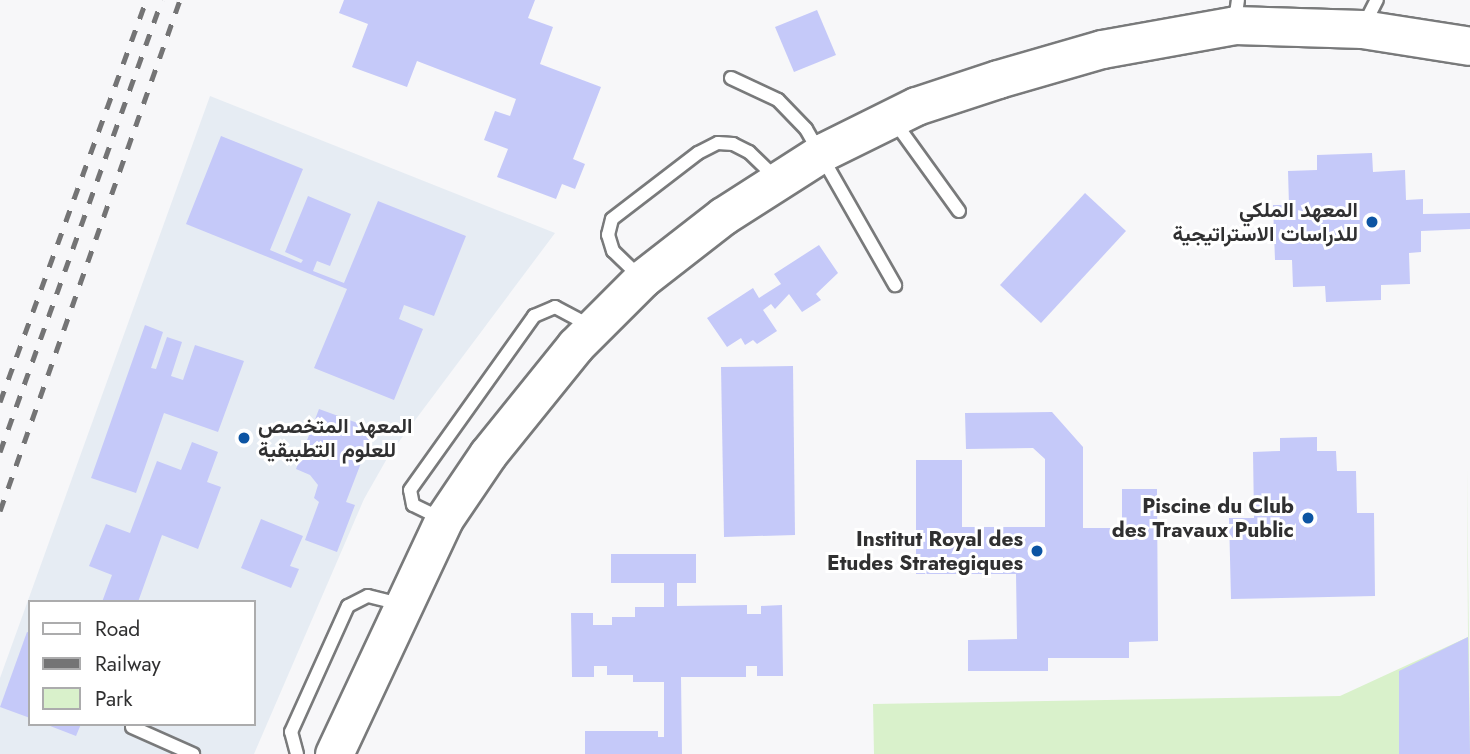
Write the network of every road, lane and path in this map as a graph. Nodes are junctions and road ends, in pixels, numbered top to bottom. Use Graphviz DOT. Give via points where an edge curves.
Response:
graph roads {
  1 [pos="1236,13"];
  2 [pos="1370,14"];
  3 [pos="1470,46"];
  4 [pos="732,78"];
  5 [pos="891,118"];
  6 [pos="823,152"];
  7 [pos="778,181"];
  8 [pos="959,211"];
  9 [pos="642,279"];
  10 [pos="895,285"];
  11 [pos="592,327"];
  12 [pos="444,519"];
  13 [pos="403,605"];
  14 [pos="132,727"];
  15 [pos="193,754"];
  16 [pos="297,754"];
  17 [pos="334,754"];
  1 -- 2 [label="street"];
  1 -- 5 [label="street" via="1102,49 916,106"];
  2 -- 3 [label="street"];
  4 -- 6 [label="lane" via="778,100"];
  5 -- 6 [label="street"];
  5 -- 8 [label="lane"];
  6 -- 7 [label="street"];
  6 -- 10 [label="lane"];
  7 -- 9 [label="street" via="723,216"];
  7 -- 9 [label="lane" via="749,152 733,144 718,143 698,153 612,219 608,235 613,251"];
  9 -- 11 [label="street"];
  11 -- 12 [label="street" via="488,454"];
  11 -- 12 [label="lane" via="555,307 534,316 410,490 413,505"];
  12 -- 13 [label="street"];
  13 -- 16 [label="lane" via="368,596 348,606 291,732"];
  13 -- 17 [label="street"];
  14 -- 15 [label="lane"];
}
